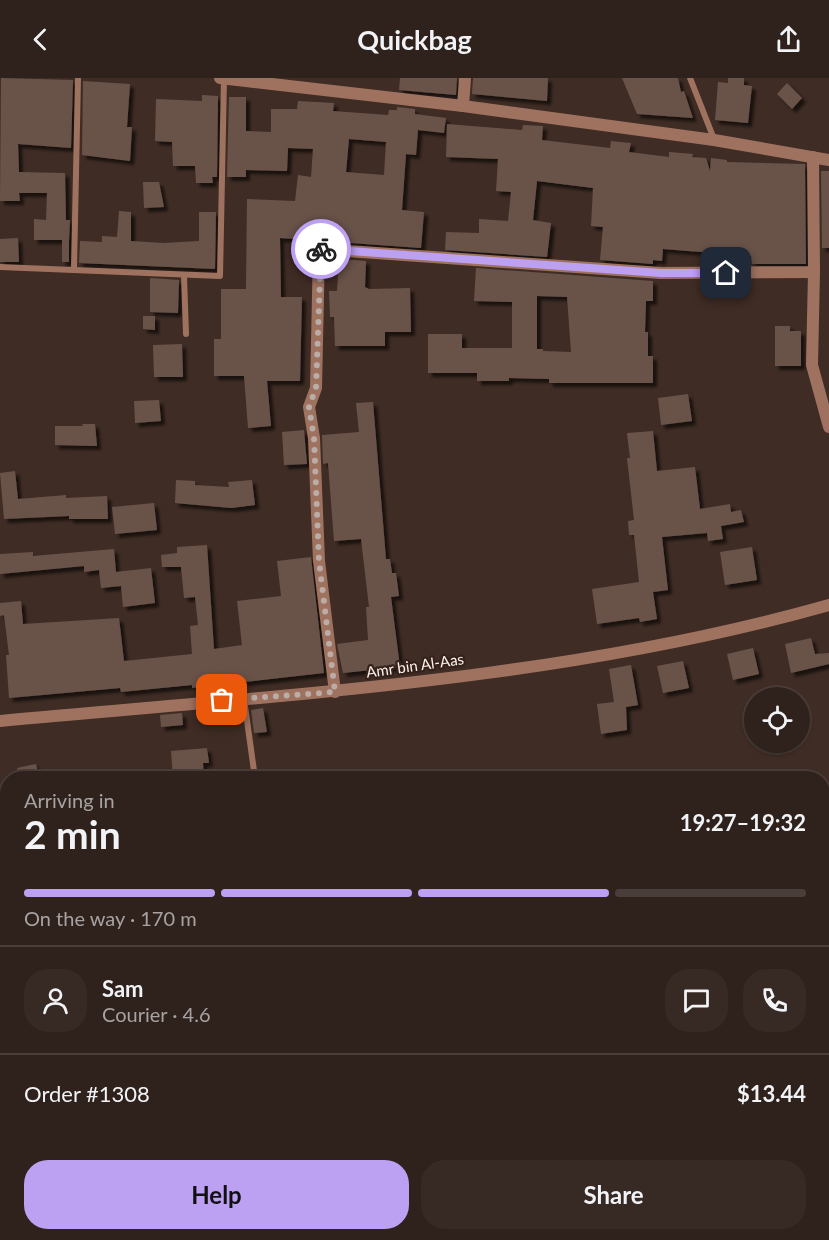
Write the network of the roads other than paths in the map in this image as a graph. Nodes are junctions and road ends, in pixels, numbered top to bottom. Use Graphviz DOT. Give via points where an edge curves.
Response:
graph roads {
  1 [pos="78,78"];
  2 [pos="222,78"];
  3 [pos="465,78"];
  4 [pos="690,78"];
  5 [pos="463,106"];
  6 [pos="714,140"];
  7 [pos="813,157"];
  8 [pos="829,160"];
  9 [pos="0,267"];
  10 [pos="74,268"];
  11 [pos="814,272"];
  12 [pos="184,276"];
  13 [pos="186,334"];
  14 [pos="829,427"];
  15 [pos="829,605"];
  16 [pos="335,692"];
  17 [pos="244,698"];
  18 [pos="0,721"];
  19 [pos="254,771"];
  1 -- 10 [label="lane"];
  2 -- 5 [label="street"];
  2 -- 12 [label="lane" via="220,276"];
  3 -- 5 [label="street"];
  4 -- 6 [label="lane"];
  5 -- 6 [label="street"];
  6 -- 7 [label="street"];
  7 -- 8 [label="street"];
  7 -- 11 [label="street"];
  9 -- 10 [label="lane"];
  10 -- 12 [label="lane"];
  11 -- 14 [label="street" via="812,365"];
  11 -- 16 [label="street" via="661,273 319,249 316,388 309,407 319,561"];
  12 -- 13 [label="lane"];
  15 -- 16 [label="street, Amr bin Al-Aas" via="753,626 574,659"];
  16 -- 17 [label="street, Amr bin Al-Aas"];
  17 -- 18 [label="street, Amr bin Al-Aas"];
  17 -- 19 [label="lane"];
}
